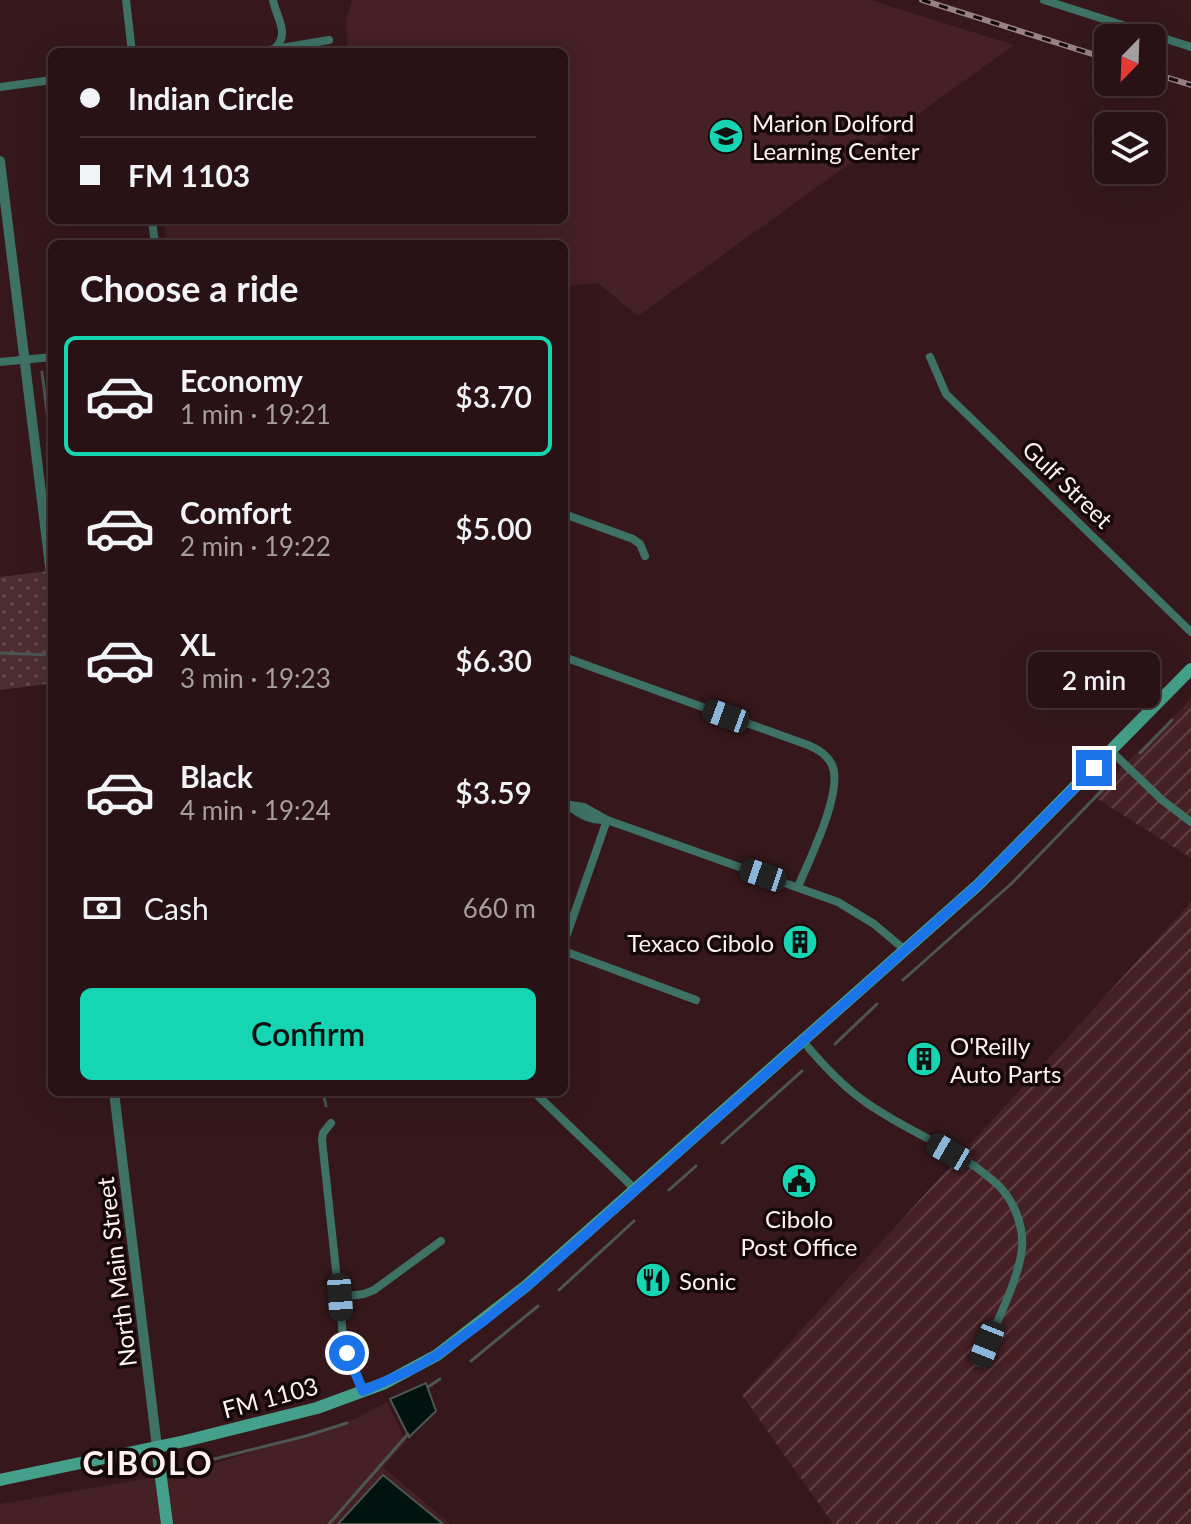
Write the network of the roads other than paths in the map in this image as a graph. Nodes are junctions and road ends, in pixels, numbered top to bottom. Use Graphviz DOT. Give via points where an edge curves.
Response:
graph roads {
  1 [pos="126,0"];
  2 [pos="273,0"];
  3 [pos="1044,0"];
  4 [pos="329,40"];
  5 [pos="1191,47"];
  6 [pos="132,48"];
  7 [pos="276,48"];
  8 [pos="48,81"];
  9 [pos="0,87"];
  10 [pos="0,161"];
  11 [pos="48,357"];
  12 [pos="930,357"];
  13 [pos="25,359"];
  14 [pos="0,362"];
  15 [pos="568,515"];
  16 [pos="48,521"];
  17 [pos="645,556"];
  18 [pos="1191,632"];
  19 [pos="568,658"];
  20 [pos="1191,669"];
  21 [pos="1111,751"];
  22 [pos="568,805"];
  23 [pos="607,820"];
  24 [pos="1191,822"];
  25 [pos="798,887"];
  26 [pos="568,932"];
  27 [pos="905,950"];
  28 [pos="568,952"];
  29 [pos="696,1000"];
  30 [pos="802,1040"];
  31 [pos="114,1096"];
  32 [pos="538,1096"];
  33 [pos="331,1123"];
  34 [pos="636,1190"];
  35 [pos="441,1241"];
  36 [pos="340,1297"];
  37 [pos="979,1363"];
  38 [pos="363,1391"];
  39 [pos="157,1447"];
  40 [pos="0,1480"];
  41 [pos="167,1524"];
  1 -- 6 [label="street"];
  2 -- 7 [label="street" via="283,34"];
  3 -- 5 [label="street"];
  4 -- 7 [label="street"];
  8 -- 9 [label="street"];
  10 -- 13 [label="street"];
  11 -- 13 [label="street"];
  12 -- 18 [label="street, Gulf Street" via="946,394"];
  13 -- 14 [label="street"];
  13 -- 16 [label="street"];
  15 -- 17 [label="street" via="633,539"];
  19 -- 25 [label="street" via="823,754 835,779"];
  20 -- 21 [label="main road, FM 1103 / FM 1103"];
  21 -- 24 [label="street"];
  21 -- 27 [label="main road, FM 1103 / FM 1103"];
  22 -- 23 [label="street"];
  23 -- 25 [label="street"];
  23 -- 26 [label="street"];
  25 -- 27 [label="street" via="853,910"];
  27 -- 30 [label="main road, FM 1103 / FM 1103"];
  28 -- 29 [label="street"];
  30 -- 34 [label="main road, FM 1103 / FM 1103"];
  30 -- 37 [label="street" via="855,1094 974,1167 1012,1204 1022,1247"];
  31 -- 39 [label="street, North Main Street"];
  32 -- 34 [label="street"];
  33 -- 36 [label="street" via="322,1140"];
  34 -- 38 [label="main road, FM 1103 / FM 1103" via="485,1320 413,1369"];
  35 -- 36 [label="street" via="374,1290"];
  36 -- 38 [label="street" via="347,1353"];
  38 -- 39 [label="main road, FM 1103 / FM 1103" via="265,1423"];
  39 -- 40 [label="main road, FM 1103 / FM 1103"];
  39 -- 41 [label="main road"];
}
